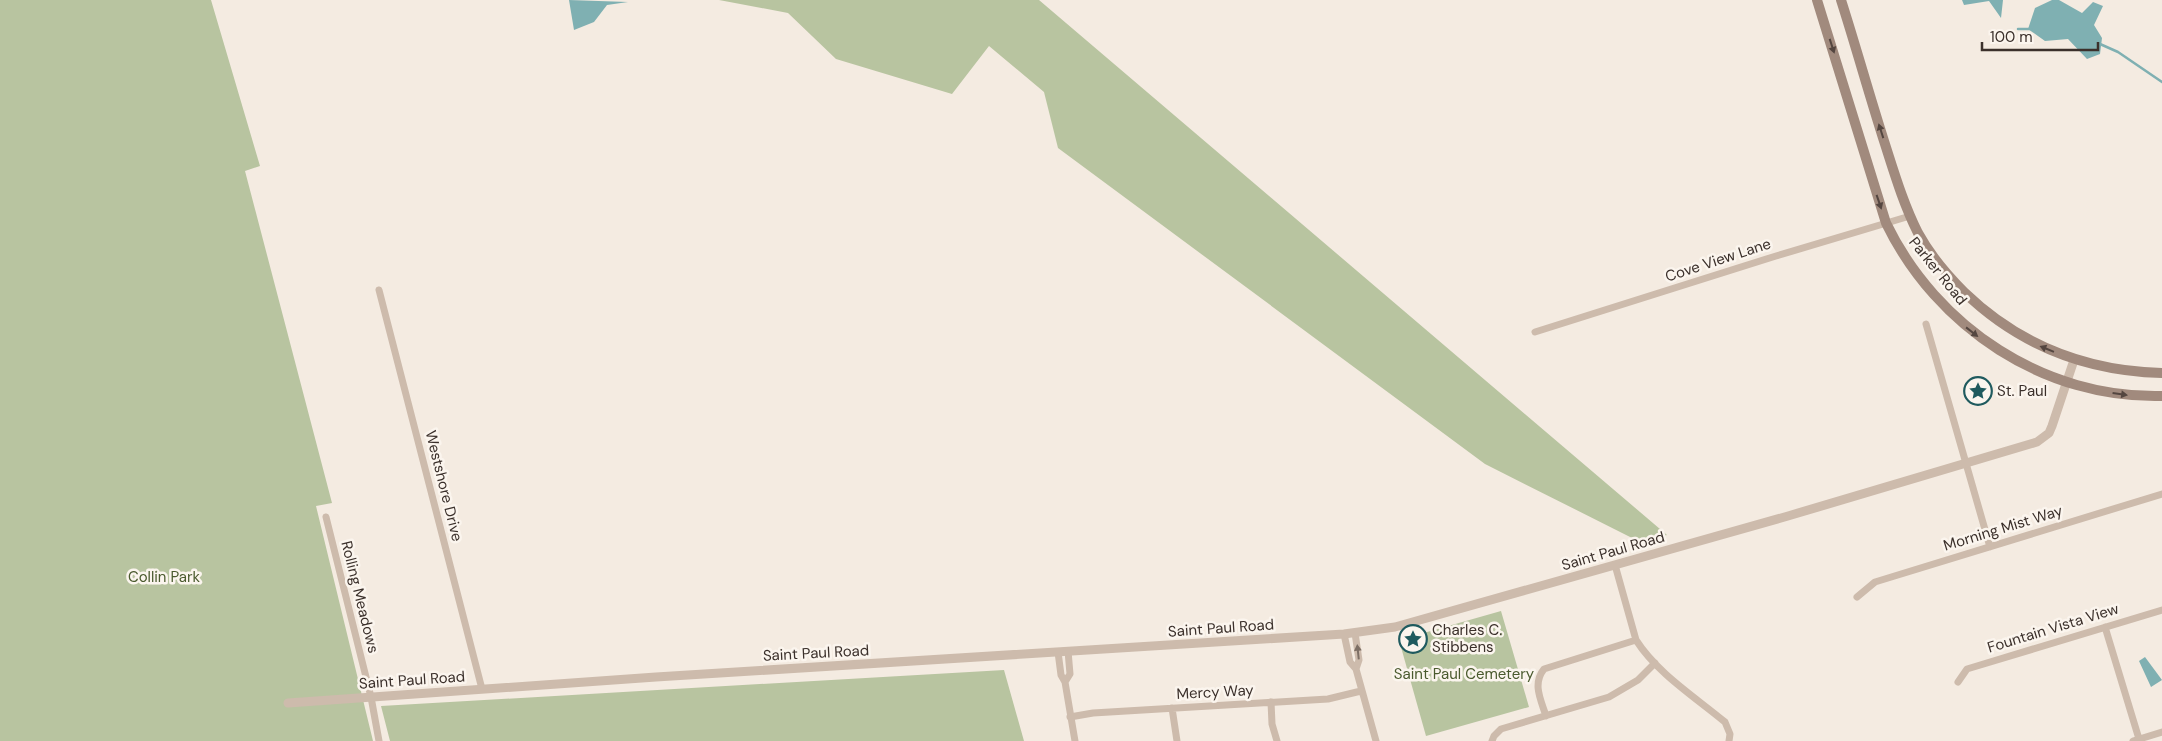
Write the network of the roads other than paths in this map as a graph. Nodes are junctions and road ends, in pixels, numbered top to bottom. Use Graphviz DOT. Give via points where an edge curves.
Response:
graph roads {
  1 [pos="1817,0"];
  2 [pos="1841,0"];
  3 [pos="1910,216"];
  4 [pos="1886,223"];
  5 [pos="379,290"];
  6 [pos="1926,324"];
  7 [pos="1535,332"];
  8 [pos="2074,360"];
  9 [pos="2162,373"];
  10 [pos="2067,383"];
  11 [pos="2162,396"];
  12 [pos="1965,464"];
  13 [pos="2162,494"];
  14 [pos="326,518"];
  15 [pos="1990,547"];
  16 [pos="1615,565"];
  17 [pos="1857,597"];
  18 [pos="2162,610"];
  19 [pos="2105,627"];
  20 [pos="1356,633"];
  21 [pos="1344,634"];
  22 [pos="1636,640"];
  23 [pos="1058,652"];
  24 [pos="1068,652"];
  25 [pos="1655,663"];
  26 [pos="1356,669"];
  27 [pos="1065,682"];
  28 [pos="1958,682"];
  29 [pos="482,689"];
  30 [pos="1361,691"];
  31 [pos="371,697"];
  32 [pos="1271,702"];
  33 [pos="288,703"];
  34 [pos="1172,708"];
  35 [pos="1546,716"];
  36 [pos="1070,717"];
  37 [pos="2162,732"];
  38 [pos="2136,740"];
  39 [pos="379,741"];
  40 [pos="1075,741"];
  41 [pos="1177,741"];
  42 [pos="1277,741"];
  43 [pos="1376,741"];
  44 [pos="1492,741"];
  45 [pos="1729,741"];
  1 -- 4 [label="main road, Parker Road, one-way"];
  3 -- 2 [label="main road, Parker Road, one-way"];
  3 -- 4 [label="street, Cove View Lane"];
  8 -- 3 [label="main road, Parker Road, one-way" via="2036,345 1976,303 1937,262"];
  4 -- 7 [label="street, Cove View Lane"];
  4 -- 10 [label="main road, Parker Road, one-way" via="1913,268 1963,324 1985,342 2022,364"];
  5 -- 29 [label="street, Westshore Drive"];
  6 -- 12 [label="street"];
  8 -- 9 [label="main road, Parker Road" via="2115,369"];
  8 -- 10 [label="street, Saint Paul Road"];
  10 -- 11 [label="main road, Parker Road, one-way" via="2121,394"];
  10 -- 12 [label="street, Saint Paul Road" via="2052,426 2043,439"];
  12 -- 15 [label="street"];
  12 -- 16 [label="street, Saint Paul Road"];
  13 -- 15 [label="street, Morning Mist Way"];
  14 -- 31 [label="street, Rolling Meadows"];
  15 -- 17 [label="street, Morning Mist Way" via="1875,582"];
  16 -- 20 [label="street, Saint Paul Road" via="1408,624"];
  16 -- 22 [label="street"];
  18 -- 19 [label="street, Fountain Vista View"];
  19 -- 28 [label="street, Fountain Vista View" via="1966,669"];
  19 -- 38 [label="street"];
  20 -- 21 [label="street, Saint Paul Road"];
  26 -- 20 [label="street, one-way" via="1359,660"];
  21 -- 24 [label="street, Saint Paul Road"];
  21 -- 26 [label="street" via="1350,662"];
  22 -- 25 [label="street"];
  22 -- 35 [label="street" via="1544,669 1537,687"];
  23 -- 24 [label="street, Saint Paul Road"];
  23 -- 27 [label="street"];
  23 -- 29 [label="street, Saint Paul Road"];
  24 -- 27 [label="street" via="1070,674"];
  25 -- 35 [label="street" via="1638,680 1616,694"];
  25 -- 45 [label="street" via="1725,722"];
  26 -- 30 [label="street"];
  27 -- 36 [label="street"];
  29 -- 31 [label="street, Saint Paul Road"];
  30 -- 32 [label="street, Mercy Way" via="1328,699"];
  30 -- 43 [label="street"];
  31 -- 33 [label="street, Saint Paul Road"];
  31 -- 39 [label="street, Rolling Meadows"];
  32 -- 34 [label="street, Mercy Way"];
  32 -- 42 [label="street"];
  34 -- 36 [label="street, Mercy Way"];
  34 -- 41 [label="street"];
  35 -- 44 [label="street" via="1501,730"];
  36 -- 40 [label="street"];
  37 -- 38 [label="street"];
}
